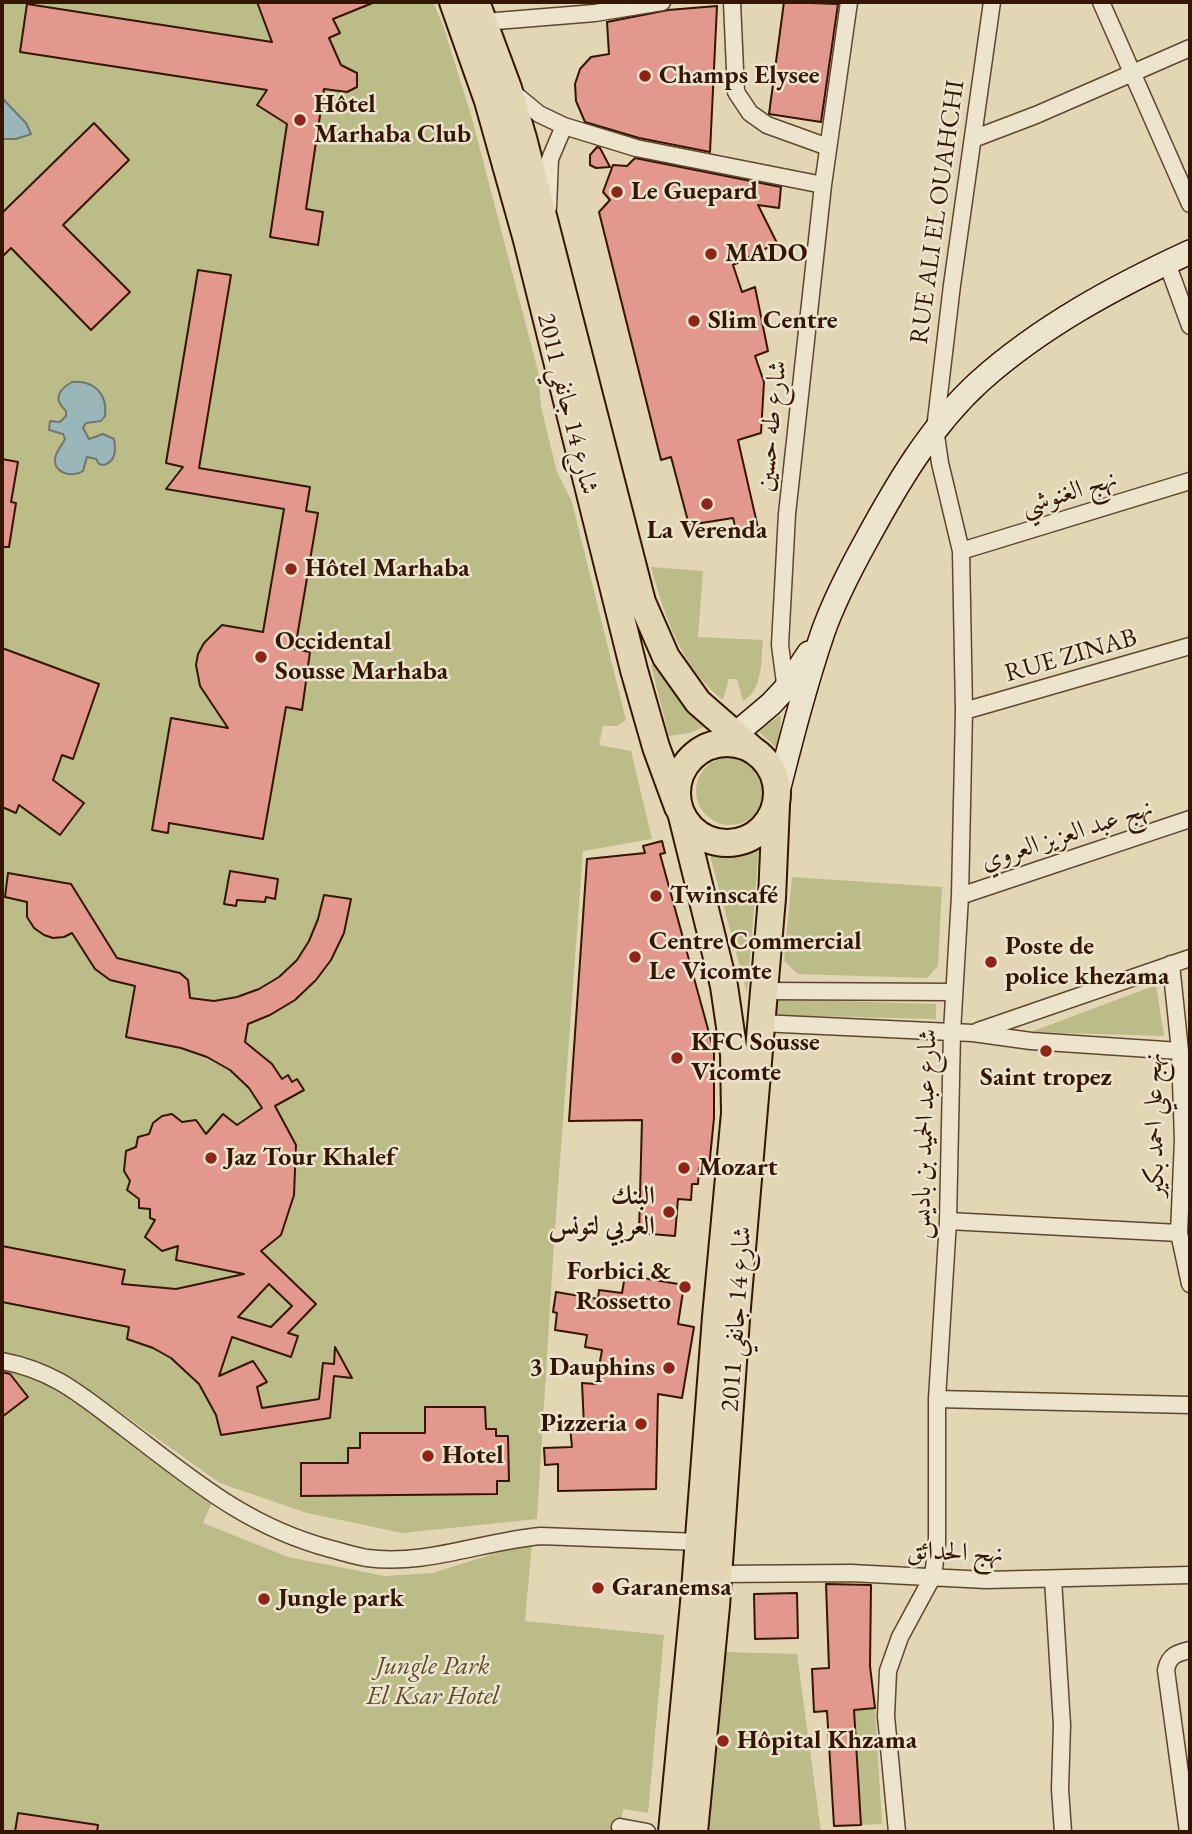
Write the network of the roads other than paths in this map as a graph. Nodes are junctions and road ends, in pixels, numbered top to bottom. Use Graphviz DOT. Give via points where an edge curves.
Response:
graph roads {
  1 [pos="453,2"];
  2 [pos="662,2"];
  3 [pos="732,2"];
  4 [pos="849,2"];
  5 [pos="992,2"];
  6 [pos="1101,2"];
  7 [pos="480,12"];
  8 [pos="1190,48"];
  9 [pos="1132,74"];
  10 [pos="508,88"];
  11 [pos="564,126"];
  12 [pos="973,139"];
  13 [pos="828,147"];
  14 [pos="823,185"];
  15 [pos="1190,204"];
  16 [pos="548,236"];
  17 [pos="1190,252"];
  18 [pos="1167,263"];
  19 [pos="1190,326"];
  20 [pos="935,429"];
  21 [pos="1190,481"];
  22 [pos="961,551"];
  23 [pos="824,630"];
  24 [pos="1190,646"];
  25 [pos="785,689"];
  26 [pos="964,711"];
  27 [pos="798,713"];
  28 [pos="738,743"];
  29 [pos="776,800"];
  30 [pos="680,811"];
  31 [pos="1190,819"];
  32 [pos="960,896"];
  33 [pos="1190,958"];
  34 [pos="1171,964"];
  35 [pos="763,990"];
  36 [pos="954,992"];
  37 [pos="760,1023"];
  38 [pos="952,1032"];
  39 [pos="973,1032"];
  40 [pos="1180,1051"];
  41 [pos="948,1221"];
  42 [pos="1179,1233"];
  43 [pos="1190,1284"];
  44 [pos="2,1361"];
  45 [pos="937,1399"];
  46 [pos="1190,1405"];
  47 [pos="699,1542"];
  48 [pos="718,1574"];
  49 [pos="1190,1575"];
  50 [pos="933,1576"];
  51 [pos="1053,1579"];
  52 [pos="1190,1650"];
  53 [pos="620,1827"];
  54 [pos="647,1832"];
  55 [pos="672,1832"];
  56 [pos="694,1832"];
  57 [pos="897,1832"];
  58 [pos="1063,1832"];
  59 [pos="1188,1832"];
  1 -- 30 [label="main road, شارع 14 جانفي 2011" via="527,240 634,670"];
  2 -- 7 [label="street" via="595,13"];
  3 -- 13 [label="street" via="736,92 750,113 767,125"];
  4 -- 13 [label="street, شارع طه حسين"];
  5 -- 12 [label="street, RUE ALI EL OUAHCHI"];
  6 -- 9 [label="street"];
  7 -- 10 [label="main road, شارع 14 جانفي 2011"];
  8 -- 9 [label="street"];
  9 -- 12 [label="street"];
  9 -- 15 [label="street"];
  10 -- 11 [label="street" via="539,114"];
  10 -- 16 [label="main road, شارع 14 جانفي 2011"];
  11 -- 14 [label="street" via="636,148"];
  11 -- 16 [label="street" via="550,159"];
  12 -- 20 [label="street, RUE ALI EL OUAHCHI"];
  13 -- 14 [label="street, شارع طه حسين"];
  14 -- 25 [label="street, شارع طه حسين" via="787,514 780,624"];
  16 -- 28 [label="main road, شارع 14 جانفي 2011" via="642,602 681,680"];
  17 -- 18 [label="main road"];
  18 -- 19 [label="street"];
  18 -- 20 [label="main road" via="1046,331 979,382"];
  20 -- 22 [label="street, شارع عبد الحميد بن باديس"];
  20 -- 23 [label="main road" via="880,516"];
  21 -- 22 [label="street, نهج الغنوشي"];
  22 -- 26 [label="street, شارع عبد الحميد بن باديس"];
  23 -- 25 [label="main road"];
  23 -- 27 [label="main road"];
  24 -- 26 [label="street, RUE ZINAB"];
  25 -- 27 [label="street"];
  25 -- 28 [label="main road"];
  26 -- 32 [label="street, شارع عبد الحميد بن باديس"];
  27 -- 29 [label="main road"];
  28 -- 29 [label="main road" via="764,758 771,769"];
  28 -- 30 [label="main road" via="701,749 688,760 676,790"];
  29 -- 30 [label="main road" via="769,821 757,833 724,843 693,830"];
  29 -- 35 [label="main road, شارع 14 جانفي 2011"];
  30 -- 47 [label="main road, شارع 14 جانفي 2011" via="724,986 734,1054 735,1113"];
  31 -- 32 [label="street, نهج عبد العزيز العروي"];
  32 -- 36 [label="street, شارع عبد الحميد بن باديس"];
  33 -- 34 [label="street"];
  34 -- 39 [label="street"];
  34 -- 40 [label="street, نهج علي احمد بكير"];
  35 -- 36 [label="street"];
  35 -- 37 [label="main road, شارع 14 جانفي 2011"];
  36 -- 38 [label="street, شارع عبد الحميد بن باديس"];
  37 -- 38 [label="street"];
  37 -- 48 [label="main road, شارع 14 جانفي 2011"];
  38 -- 39 [label="street"];
  38 -- 41 [label="street, شارع عبد الحميد بن باديس"];
  39 -- 40 [label="street" via="1031,1041"];
  40 -- 42 [label="street, نهج علي احمد بكير" via="1184,1140"];
  41 -- 42 [label="street"];
  41 -- 45 [label="street, شارع عبد الحميد بن باديس"];
  42 -- 43 [label="street, نهج علي احمد بكير"];
  44 -- 47 [label="street" via="59,1379 224,1503 267,1527 366,1558 397,1560 541,1536"];
  45 -- 46 [label="street"];
  45 -- 50 [label="street, شارع عبد الحميد بن باديس"];
  47 -- 55 [label="main road, شارع 14 جانفي 2011"];
  48 -- 50 [label="street, نهج الحدائق"];
  48 -- 56 [label="main road, شارع 14 جانفي 2011"];
  49 -- 51 [label="street, نهج الحدائق"];
  50 -- 51 [label="street, نهج الحدائق"];
  50 -- 57 [label="street, شارع عبد الحميد بن باديس" via="900,1637 888,1671 886,1716"];
  51 -- 58 [label="street"];
  52 -- 59 [label="street" via="1175,1654 1166,1670"];
  53 -- 54 [label="street"];
}
